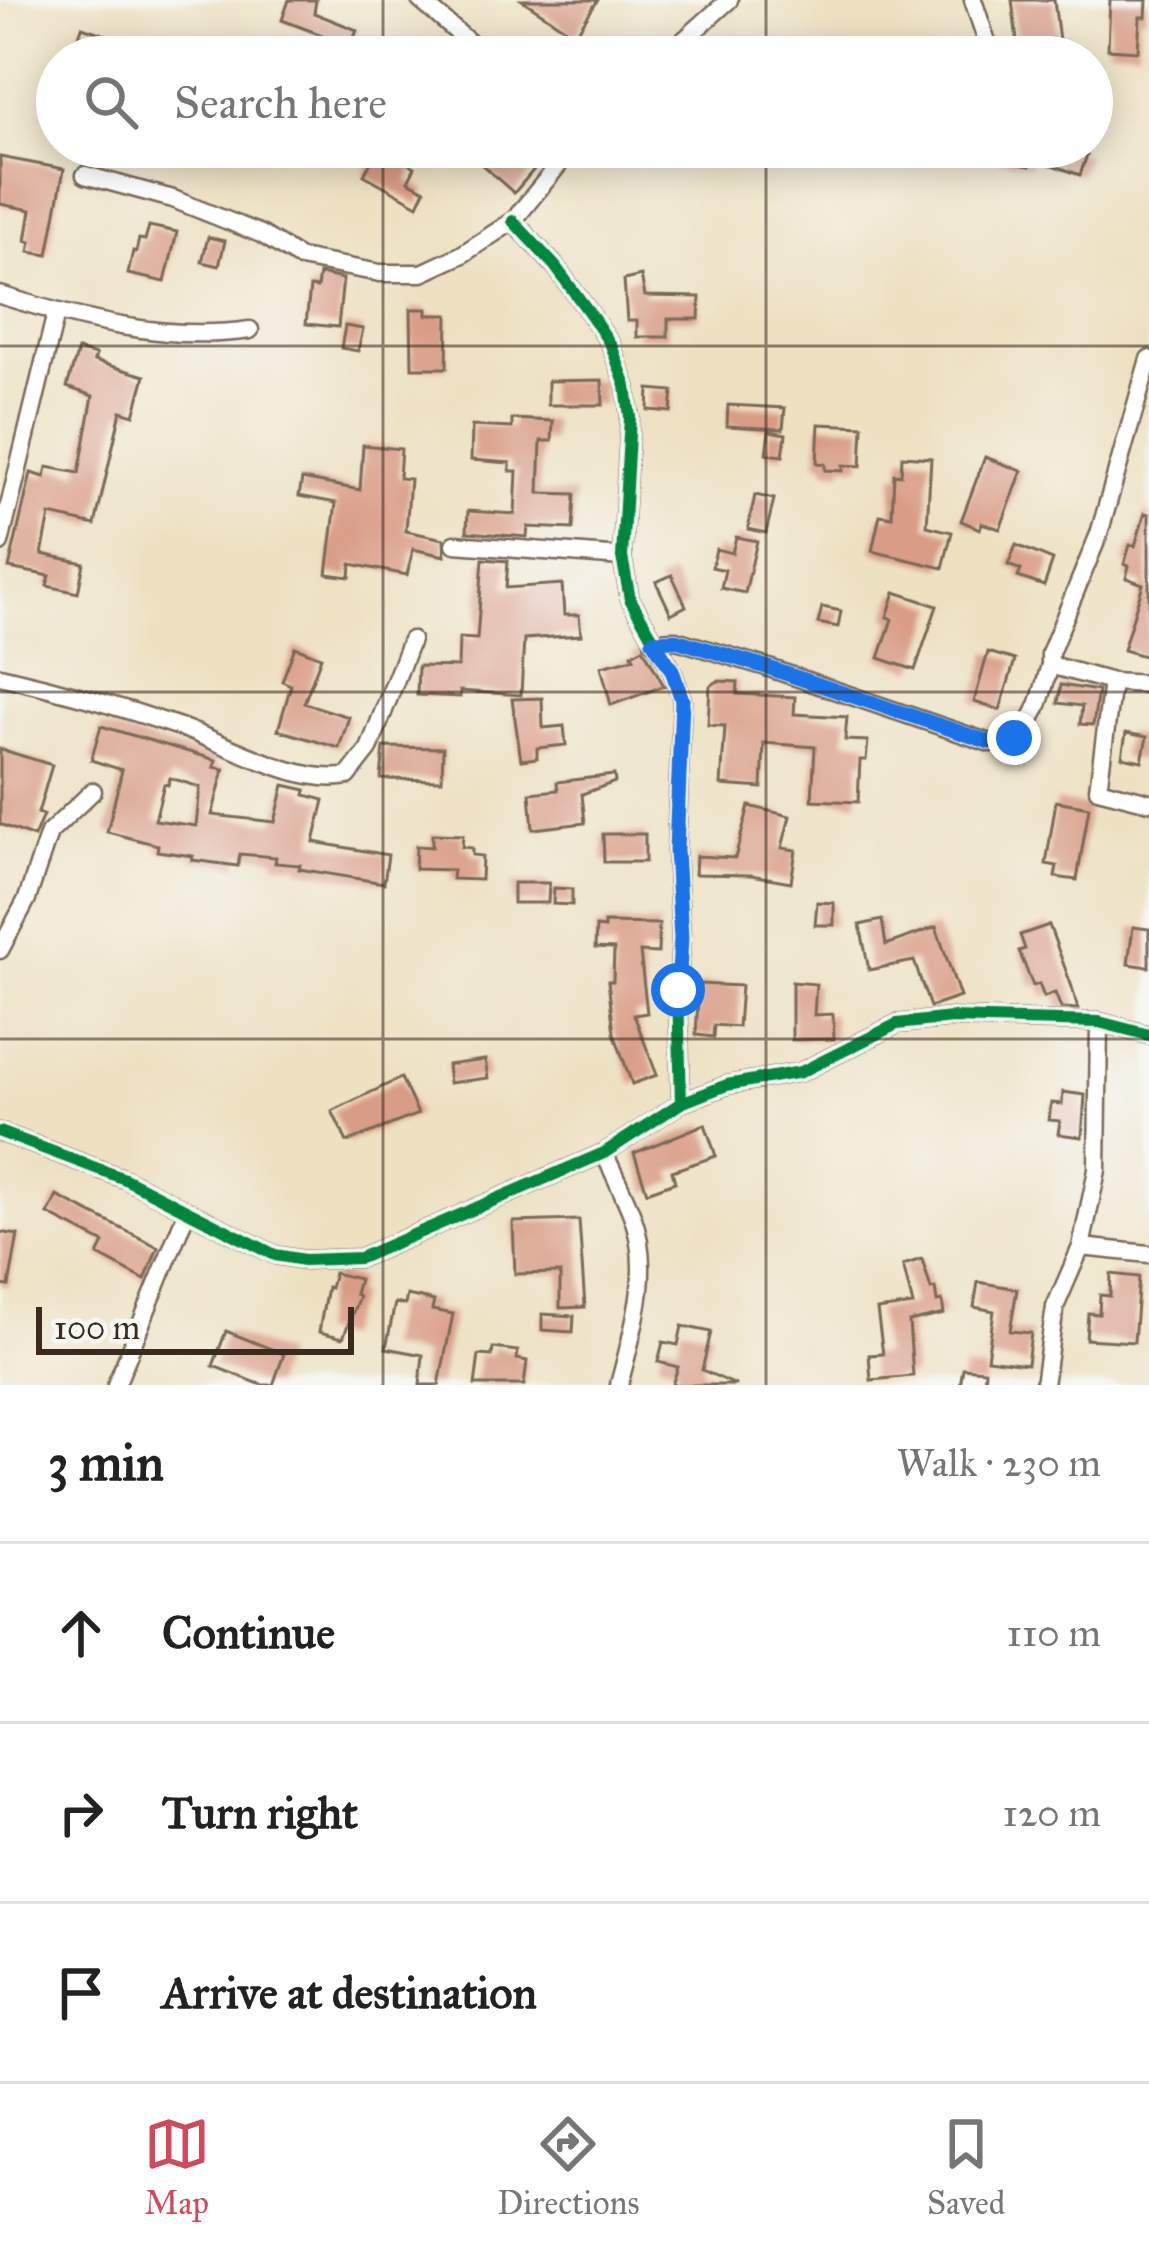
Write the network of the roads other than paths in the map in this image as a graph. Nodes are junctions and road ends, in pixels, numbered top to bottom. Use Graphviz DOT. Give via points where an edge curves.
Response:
graph roads {
  1 [pos="420,0"];
  2 [pos="729,0"];
  3 [pos="973,0"];
  4 [pos="462,36"];
  5 [pos="689,36"];
  6 [pos="985,36"];
  7 [pos="556,168"];
  8 [pos="85,175"];
  9 [pos="513,221"];
  10 [pos="0,295"];
  11 [pos="56,313"];
  12 [pos="250,330"];
  13 [pos="1149,359"];
  14 [pos="0,543"];
  15 [pos="455,544"];
  16 [pos="622,556"];
  17 [pos="411,640"];
  18 [pos="653,641"];
  19 [pos="1050,665"];
  20 [pos="0,676"];
  21 [pos="1112,682"];
  22 [pos="1149,684"];
  23 [pos="93,791"];
  24 [pos="1149,802"];
  25 [pos="0,950"];
  26 [pos="1099,1022"];
  27 [pos="1149,1035"];
  28 [pos="681,1103"];
  29 [pos="0,1132"];
  30 [pos="604,1153"];
  31 [pos="187,1211"];
  32 [pos="1082,1247"];
  33 [pos="1149,1254"];
  34 [pos="116,1385"];
  35 [pos="619,1385"];
  36 [pos="1044,1385"];
  1 -- 4 [label="street"];
  2 -- 5 [label="street"];
  3 -- 6 [label="street"];
  7 -- 9 [label="street"];
  8 -- 9 [label="street" via="173,199 300,258 380,273 422,273"];
  9 -- 16 [label="street" via="611,345 626,386"];
  10 -- 11 [label="street"];
  11 -- 12 [label="street" via="190,335"];
  11 -- 14 [label="street"];
  13 -- 19 [label="street" via="1100,534"];
  15 -- 16 [label="street"];
  16 -- 18 [label="street" via="630,599"];
  17 -- 20 [label="street" via="369,749 348,776 331,779"];
  18 -- 19 [label="street" via="676,640 766,667 989,742 1014,738 1036,714"];
  18 -- 28 [label="street" via="682,700"];
  19 -- 21 [label="street"];
  21 -- 22 [label="street"];
  21 -- 24 [label="street" via="1098,788"];
  23 -- 25 [label="street" via="49,832"];
  26 -- 27 [label="street"];
  26 -- 28 [label="street" via="896,1024 801,1072"];
  26 -- 32 [label="street" via="1097,1170"];
  28 -- 30 [label="street"];
  29 -- 31 [label="street"];
  30 -- 31 [label="street" via="360,1258 275,1255"];
  30 -- 35 [label="street" via="633,1216 641,1274"];
  31 -- 34 [label="street"];
  32 -- 33 [label="street"];
  32 -- 36 [label="street" via="1055,1307"];
}
